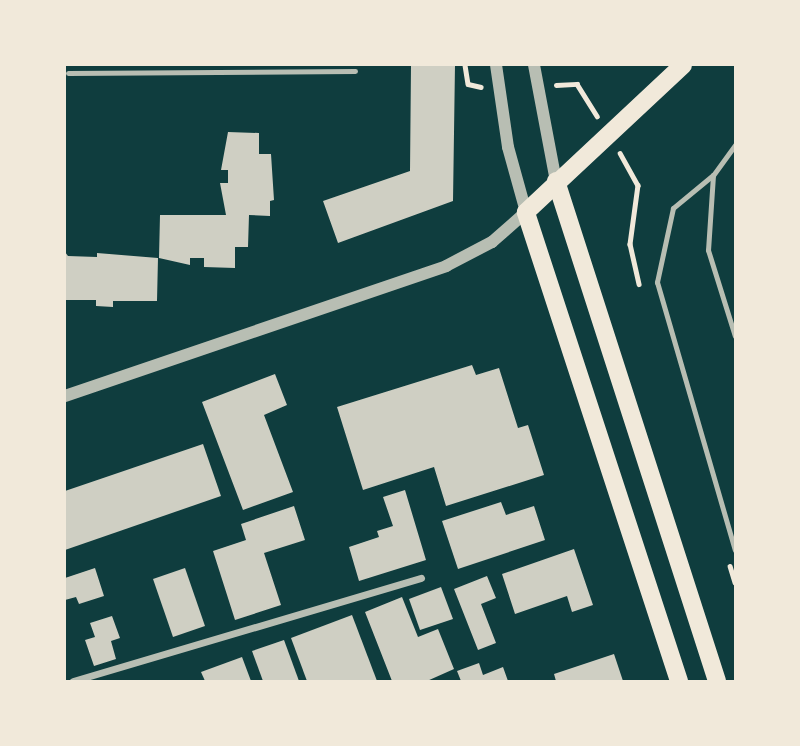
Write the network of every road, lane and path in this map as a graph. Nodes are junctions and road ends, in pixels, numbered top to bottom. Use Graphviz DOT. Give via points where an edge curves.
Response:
graph roads {
  1 [pos="190,65"];
  2 [pos="465,65"];
  3 [pos="496,65"];
  4 [pos="534,65"];
  5 [pos="683,65"];
  6 [pos="355,71"];
  7 [pos="190,72"];
  8 [pos="68,73"];
  9 [pos="537,86"];
  10 [pos="498,88"];
  11 [pos="607,132"];
  12 [pos="735,145"];
  13 [pos="713,175"];
  14 [pos="556,181"];
  15 [pos="526,212"];
  16 [pos="641,289"];
  17 [pos="735,336"];
  18 [pos="65,396"];
  19 [pos="735,550"];
  20 [pos="727,555"];
  21 [pos="421,578"];
  22 [pos="735,582"];
  23 [pos="73,681"];
  24 [pos="679,681"];
  25 [pos="717,681"];
  1 -- 7 [label="lane"];
  2 -- 10 [label="path" via="468,84"];
  3 -- 10 [label="street"];
  4 -- 9 [label="street"];
  5 -- 11 [label="main road"];
  6 -- 7 [label="lane"];
  7 -- 8 [label="lane"];
  9 -- 11 [label="path" via="577,85"];
  9 -- 14 [label="street"];
  10 -- 15 [label="street"];
  11 -- 14 [label="main road"];
  11 -- 16 [label="path" via="638,185 630,244"];
  12 -- 13 [label="lane"];
  13 -- 17 [label="lane" via="708,250"];
  13 -- 19 [label="lane" via="673,208 657,282"];
  14 -- 15 [label="main road"];
  14 -- 25 [label="main road"];
  15 -- 18 [label="street" via="492,242 446,266"];
  15 -- 24 [label="main road"];
  20 -- 22 [label="path"];
  21 -- 23 [label="street"];
}
